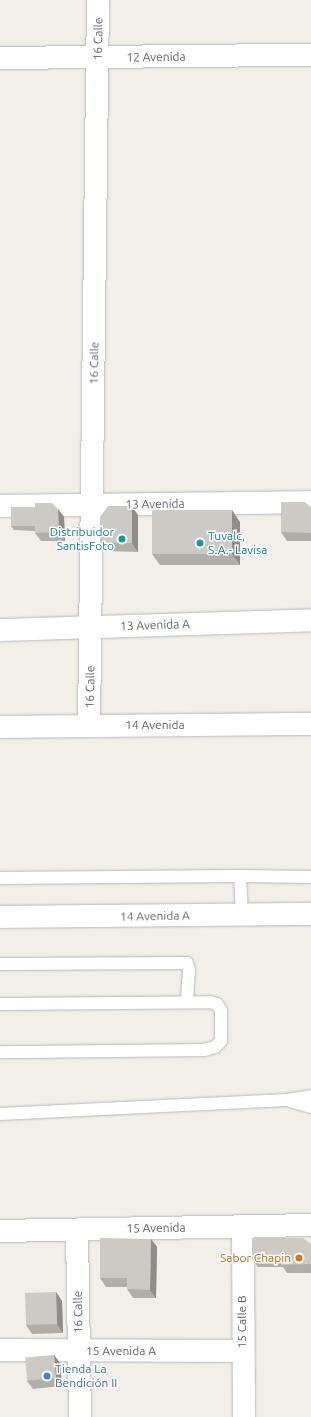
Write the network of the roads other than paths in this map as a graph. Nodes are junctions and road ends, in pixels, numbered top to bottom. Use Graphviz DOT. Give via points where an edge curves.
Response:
graph roads {
  1 [pos="98,0"];
  2 [pos="311,55"];
  3 [pos="0,58"];
  4 [pos="97,58"];
  5 [pos="311,502"];
  6 [pos="92,505"];
  7 [pos="0,506"];
  8 [pos="311,620"];
  9 [pos="90,627"];
  10 [pos="0,630"];
  11 [pos="311,724"];
  12 [pos="89,725"];
  13 [pos="0,727"];
  14 [pos="240,876"];
  15 [pos="311,877"];
  16 [pos="0,878"];
  17 [pos="311,914"];
  18 [pos="242,915"];
  19 [pos="0,918"];
  20 [pos="0,964"];
  21 [pos="187,1002"];
  22 [pos="0,1004"];
  23 [pos="0,1052"];
  24 [pos="311,1096"];
  25 [pos="287,1100"];
  26 [pos="311,1107"];
  27 [pos="0,1114"];
  28 [pos="311,1225"];
  29 [pos="243,1226"];
  30 [pos="77,1230"];
  31 [pos="0,1231"];
  32 [pos="0,1350"];
  33 [pos="79,1350"];
  34 [pos="242,1351"];
  35 [pos="80,1417"];
  36 [pos="244,1417"];
  1 -- 4 [label="street, 16 Calle"];
  2 -- 4 [label="street, 12 Avenida"];
  3 -- 4 [label="street, 12 Avenida"];
  4 -- 6 [label="street, 16 Calle"];
  5 -- 6 [label="street, 13 Avenida"];
  6 -- 7 [label="street, 13 Avenida"];
  6 -- 9 [label="street, 16 Calle"];
  8 -- 9 [label="street, 13 Avenida A"];
  9 -- 10 [label="street, 13 Avenida A"];
  9 -- 12 [label="street, 16 Calle"];
  11 -- 12 [label="street, 14 Avenida"];
  12 -- 13 [label="street, 14 Avenida"];
  14 -- 15 [label="lane"];
  14 -- 16 [label="lane"];
  14 -- 18 [label="lane"];
  17 -- 18 [label="street, 14 Avenida A"];
  18 -- 19 [label="street, 14 Avenida A"];
  20 -- 21 [label="lane" via="186,963 189,970"];
  21 -- 22 [label="lane"];
  21 -- 23 [label="lane" via="210,1002 219,1007 221,1041 215,1047 204,1050"];
  24 -- 25 [label="lane"];
  25 -- 26 [label="lane"];
  25 -- 27 [label="lane"];
  28 -- 29 [label="street, 15 Avenida"];
  29 -- 30 [label="street, 15 Avenida"];
  29 -- 34 [label="street, 15 Calle B"];
  30 -- 31 [label="street, 15 Avenida"];
  30 -- 33 [label="street, 16 Calle"];
  32 -- 33 [label="street, 15 Avenida A"];
  33 -- 34 [label="street, 15 Avenida A"];
  33 -- 35 [label="street, 16 Calle"];
  34 -- 36 [label="street, 15 Calle B"];
}
